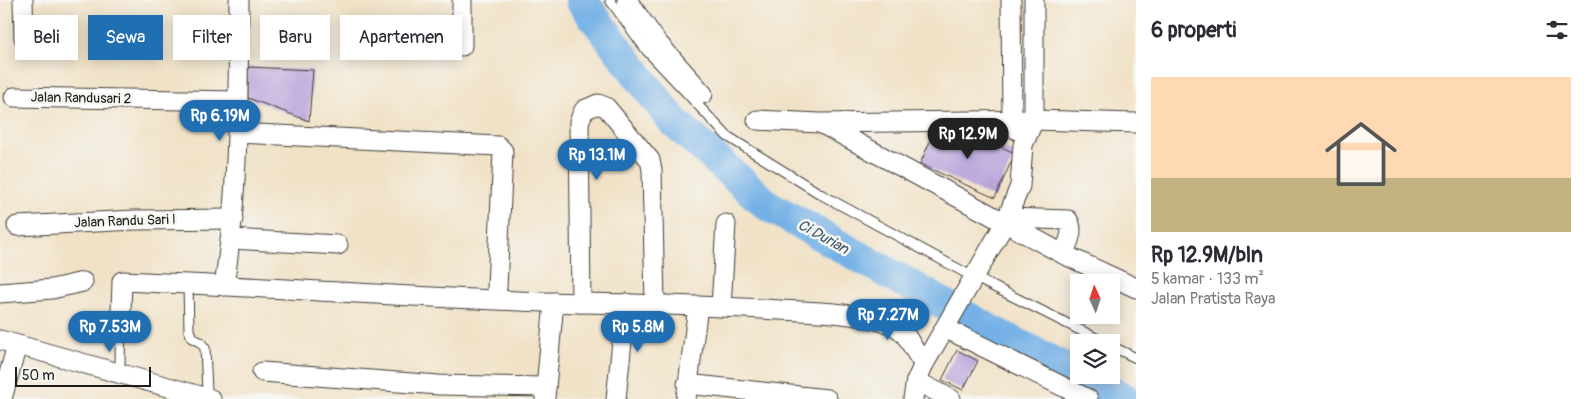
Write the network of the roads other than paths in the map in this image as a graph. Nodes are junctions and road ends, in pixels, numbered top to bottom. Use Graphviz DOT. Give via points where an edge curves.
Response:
graph roads {
  1 [pos="23,0"];
  2 [pos="238,0"];
  3 [pos="462,0"];
  4 [pos="610,0"];
  5 [pos="628,0"];
  6 [pos="1010,0"];
  7 [pos="1034,0"];
  8 [pos="23,15"];
  9 [pos="462,15"];
  10 [pos="703,94"];
  11 [pos="14,97"];
  12 [pos="238,101"];
  13 [pos="757,120"];
  14 [pos="1012,120"];
  15 [pos="1034,120"];
  16 [pos="820,123"];
  17 [pos="1136,123"];
  18 [pos="238,133"];
  19 [pos="1023,145"];
  20 [pos="233,219"];
  21 [pos="1006,220"];
  22 [pos="726,224"];
  23 [pos="17,226"];
  24 [pos="231,239"];
  25 [pos="338,245"];
  26 [pos="1063,254"];
  27 [pos="971,281"];
  28 [pos="83,282"];
  29 [pos="188,284"];
  30 [pos="224,286"];
  31 [pos="497,288"];
  32 [pos="1136,288"];
  33 [pos="0,293"];
  34 [pos="554,302"];
  35 [pos="581,303"];
  36 [pos="626,303"];
  37 [pos="655,304"];
  38 [pos="698,306"];
  39 [pos="721,306"];
  40 [pos="121,312"];
  41 [pos="946,326"];
  42 [pos="1087,334"];
  43 [pos="9,342"];
  44 [pos="1120,350"];
  45 [pos="1136,358"];
  46 [pos="120,365"];
  47 [pos="262,372"];
  48 [pos="920,372"];
  49 [pos="686,392"];
  50 [pos="546,393"];
  51 [pos="200,395"];
  52 [pos="2,399"];
  53 [pos="616,399"];
  54 [pos="827,399"];
  55 [pos="913,399"];
  56 [pos="950,399"];
  57 [pos="1088,399"];
  1 -- 8 [label="street"];
  2 -- 12 [label="street"];
  3 -- 9 [label="street"];
  4 -- 27 [label="lane" via="647,51 727,136 822,196"];
  5 -- 10 [label="street" via="656,42"];
  6 -- 14 [label="street"];
  7 -- 15 [label="street"];
  11 -- 12 [label="street, Jalan Randusari 2"];
  12 -- 18 [label="street"];
  13 -- 16 [label="street"];
  14 -- 15 [label="street"];
  14 -- 16 [label="street"];
  14 -- 19 [label="street"];
  15 -- 17 [label="street"];
  15 -- 19 [label="street"];
  16 -- 21 [label="street"];
  18 -- 20 [label="street"];
  18 -- 31 [label="street" via="498,146 503,151"];
  19 -- 21 [label="street" via="1020,186"];
  20 -- 23 [label="street, Jalan Randu Sari I"];
  20 -- 24 [label="street"];
  21 -- 26 [label="street"];
  21 -- 26 [label="street" via="1068,220 1072,232"];
  21 -- 27 [label="street"];
  22 -- 39 [label="street"];
  24 -- 25 [label="street"];
  24 -- 30 [label="street"];
  26 -- 32 [label="street"];
  27 -- 41 [label="street"];
  27 -- 42 [label="lane"];
  28 -- 33 [label="street" via="52,289"];
  29 -- 30 [label="street"];
  29 -- 40 [label="street" via="122,281"];
  29 -- 51 [label="lane" via="188,330 204,348"];
  30 -- 34 [label="street"];
  34 -- 35 [label="street"];
  34 -- 50 [label="street"];
  35 -- 36 [label="street"];
  35 -- 37 [label="street" via="580,122 584,110 598,104 606,107 650,160 654,185"];
  36 -- 37 [label="street"];
  36 -- 53 [label="street"];
  37 -- 38 [label="street"];
  38 -- 39 [label="street"];
  38 -- 49 [label="street"];
  39 -- 48 [label="street" via="851,314 888,323 902,329 909,337"];
  40 -- 46 [label="lane"];
  41 -- 48 [label="street"];
  41 -- 57 [label="street"];
  43 -- 51 [label="street"];
  43 -- 52 [label="street"];
  44 -- 45 [label="lane"];
  47 -- 50 [label="street"];
  48 -- 55 [label="street"];
  48 -- 56 [label="street"];
  49 -- 54 [label="street"];
}
